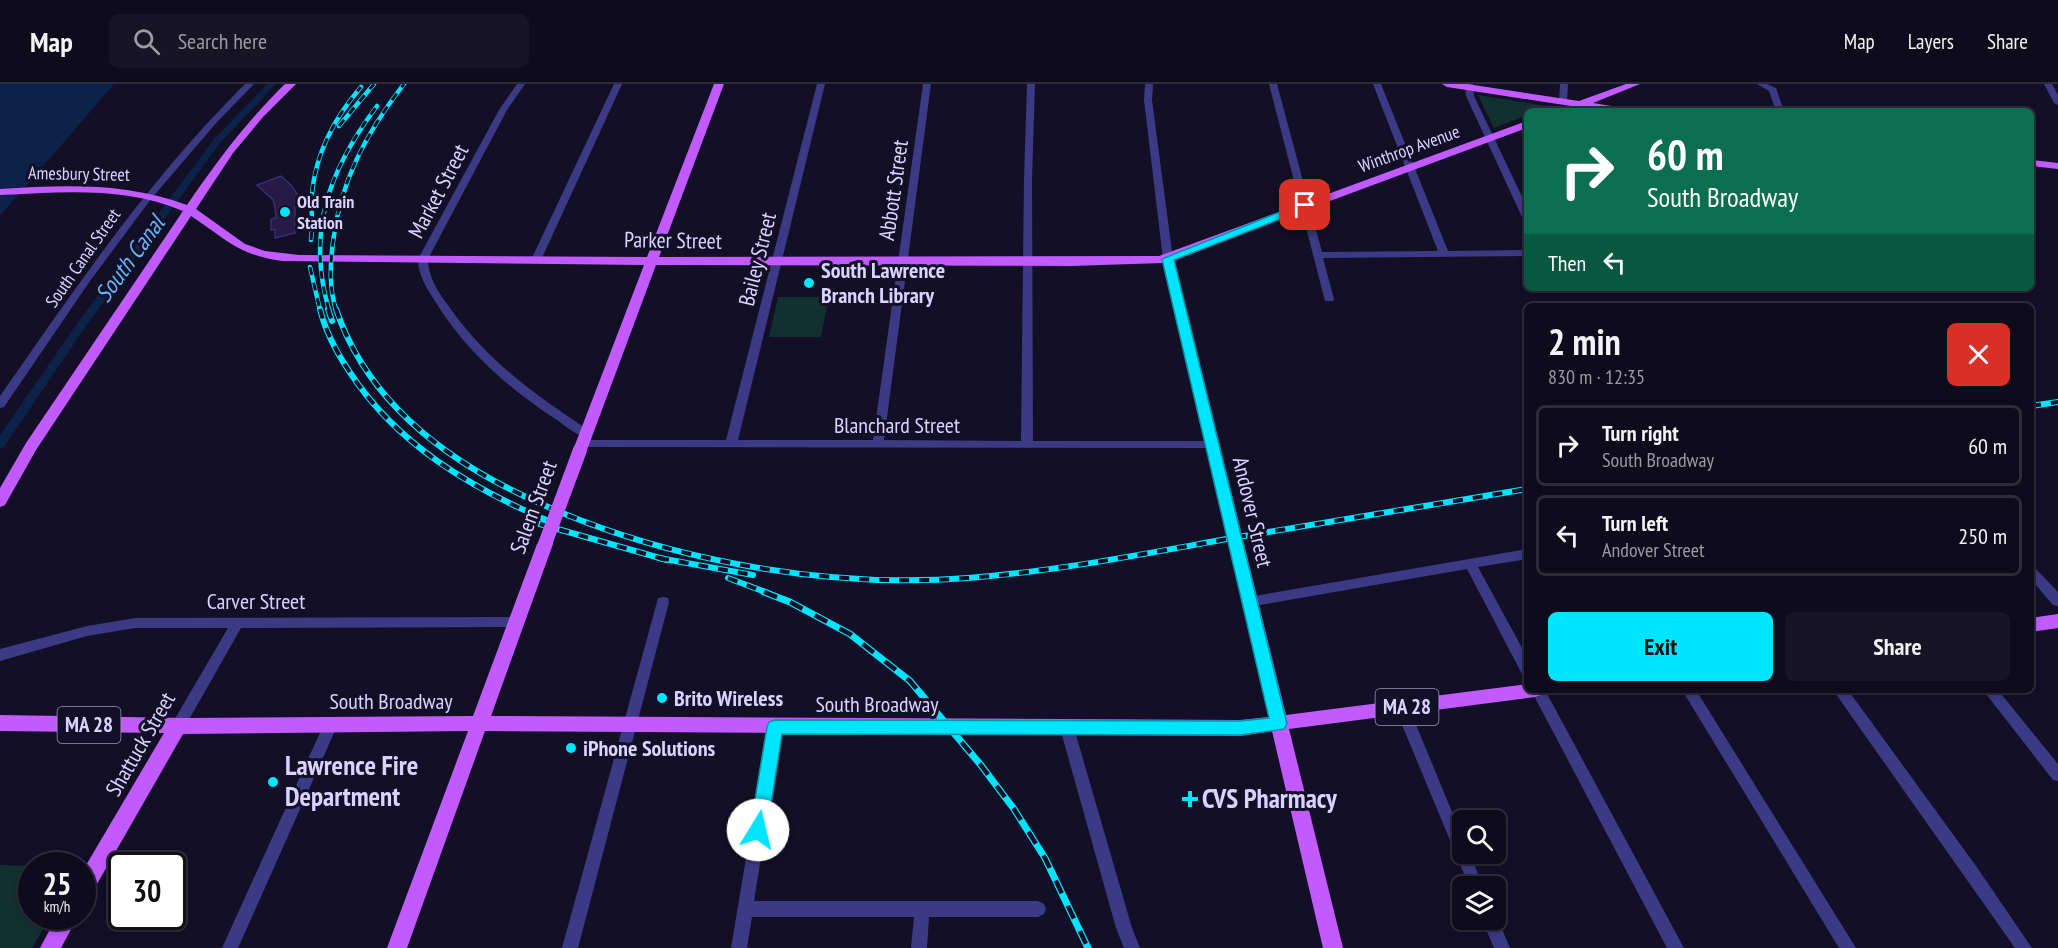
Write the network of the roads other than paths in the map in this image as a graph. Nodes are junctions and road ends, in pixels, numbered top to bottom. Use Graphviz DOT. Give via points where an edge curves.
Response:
graph roads {
  1 [pos="250,84"];
  2 [pos="291,84"];
  3 [pos="521,84"];
  4 [pos="618,84"];
  5 [pos="719,84"];
  6 [pos="821,84"];
  7 [pos="927,84"];
  8 [pos="1031,84"];
  9 [pos="1149,84"];
  10 [pos="1273,84"];
  11 [pos="1377,84"];
  12 [pos="1447,84"];
  13 [pos="1563,84"];
  14 [pos="1635,84"];
  15 [pos="1761,84"];
  16 [pos="2048,84"];
  17 [pos="1469,86"];
  18 [pos="2058,103"];
  19 [pos="1579,104"];
  20 [pos="1564,108"];
  21 [pos="1604,108"];
  22 [pos="1779,108"];
  23 [pos="1524,125"];
  24 [pos="1489,139"];
  25 [pos="2034,163"];
  26 [pos="2058,166"];
  27 [pos="1411,167"];
  28 [pos="0,192"];
  29 [pos="151,196"];
  30 [pos="1305,205"];
  31 [pos="187,209"];
  32 [pos="1524,211"];
  33 [pos="1444,253"];
  34 [pos="1524,253"];
  35 [pos="1318,255"];
  36 [pos="423,259"];
  37 [pos="1168,259"];
  38 [pos="536,260"];
  39 [pos="652,261"];
  40 [pos="777,262"];
  41 [pos="903,262"];
  42 [pos="1028,262"];
  43 [pos="1329,299"];
  44 [pos="0,404"];
  45 [pos="583,443"];
  46 [pos="731,444"];
  47 [pos="879,444"];
  48 [pos="1027,445"];
  49 [pos="1212,445"];
  50 [pos="0,501"];
  51 [pos="1524,555"];
  52 [pos="1470,564"];
  53 [pos="2034,574"];
  54 [pos="2058,601"];
  55 [pos="663,602"];
  56 [pos="1249,602"];
  57 [pos="2058,621"];
  58 [pos="238,622"];
  59 [pos="517,622"];
  60 [pos="2034,625"];
  61 [pos="0,656"];
  62 [pos="1524,664"];
  63 [pos="1524,692"];
  64 [pos="1538,693"];
  65 [pos="1691,693"];
  66 [pos="1842,693"];
  67 [pos="1992,693"];
  68 [pos="1402,708"];
  69 [pos="0,723"];
  70 [pos="479,723"];
  71 [pos="331,724"];
  72 [pos="1279,724"];
  73 [pos="631,725"];
  74 [pos="178,726"];
  75 [pos="775,727"];
  76 [pos="1067,728"];
  77 [pos="2058,775"];
  78 [pos="1452,827"];
  79 [pos="96,867"];
  80 [pos="746,909"];
  81 [pos="922,909"];
  82 [pos="1038,909"];
  83 [pos="60,930"];
  84 [pos="1494,930"];
  85 [pos="50,948"];
  86 [pos="230,948"];
  87 [pos="398,948"];
  88 [pos="570,948"];
  89 [pos="739,948"];
  90 [pos="920,948"];
  91 [pos="1132,948"];
  92 [pos="1333,948"];
  93 [pos="1502,948"];
  94 [pos="1676,948"];
  95 [pos="1848,948"];
  96 [pos="2024,948"];
  1 -- 29 [label="street, South Canal Street" via="210,123"];
  2 -- 31 [label="main road" via="240,137"];
  3 -- 36 [label="street, Market Street"];
  4 -- 38 [label="street"];
  5 -- 39 [label="main road, Salem Street"];
  6 -- 40 [label="street, Bailey Street"];
  7 -- 41 [label="street, Abbott Street"];
  8 -- 42 [label="street"];
  9 -- 37 [label="street, Andover Street"];
  10 -- 30 [label="street"];
  11 -- 27 [label="street"];
  12 -- 17 [label="main road"];
  13 -- 20 [label="street"];
  14 -- 19 [label="main road"];
  15 -- 22 [label="street" via="1773,90"];
  16 -- 18 [label="street"];
  17 -- 20 [label="main road"];
  17 -- 24 [label="street"];
  19 -- 20 [label="main road"];
  19 -- 21 [label="main road"];
  23 -- 24 [label="main road, Winthrop Avenue"];
  24 -- 27 [label="main road, Winthrop Avenue"];
  24 -- 32 [label="street"];
  25 -- 26 [label="main road"];
  27 -- 30 [label="main road, Winthrop Avenue"];
  27 -- 33 [label="street"];
  28 -- 29 [label="main road, Amesbury Street" via="116,190"];
  29 -- 31 [label="main road, Amesbury Street"];
  29 -- 44 [label="street, South Canal Street"];
  30 -- 35 [label="street"];
  30 -- 37 [label="main road, Winthrop Avenue"];
  31 -- 36 [label="main road, Parker Street" via="233,242 270,256"];
  31 -- 50 [label="main road"];
  33 -- 34 [label="street"];
  33 -- 35 [label="street"];
  35 -- 43 [label="street"];
  36 -- 38 [label="main road, Parker Street"];
  36 -- 45 [label="street, Market Street" via="429,284 461,334 497,372"];
  37 -- 42 [label="main road, Parker Street"];
  37 -- 49 [label="main road, Andover Street"];
  38 -- 39 [label="main road, Parker Street"];
  39 -- 40 [label="main road, Parker Street"];
  39 -- 45 [label="main road, Salem Street"];
  40 -- 41 [label="main road, Parker Street"];
  40 -- 46 [label="street, Bailey Street"];
  41 -- 42 [label="main road, Parker Street"];
  41 -- 47 [label="street, Abbott Street"];
  42 -- 48 [label="street"];
  45 -- 46 [label="street, Blanchard Street"];
  45 -- 59 [label="main road, Salem Street, bridge"];
  46 -- 47 [label="street, Blanchard Street"];
  47 -- 48 [label="street, Blanchard Street"];
  48 -- 49 [label="street, Blanchard Street"];
  49 -- 56 [label="main road, Andover Street"];
  51 -- 52 [label="street"];
  52 -- 56 [label="street"];
  52 -- 62 [label="street"];
  53 -- 54 [label="street"];
  55 -- 73 [label="street"];
  56 -- 72 [label="main road, Andover Street"];
  57 -- 60 [label="main road"];
  58 -- 59 [label="street, Carver Street"];
  58 -- 61 [label="street, Carver Street" via="111,626"];
  58 -- 74 [label="street, Shattuck Street"];
  59 -- 70 [label="main road, Salem Street"];
  63 -- 68 [label="main road, South Broadway / MA 28"];
  64 -- 94 [label="street"];
  65 -- 95 [label="street"];
  66 -- 96 [label="street"];
  67 -- 77 [label="street"];
  68 -- 72 [label="main road, South Broadway / MA 28"];
  68 -- 78 [label="street"];
  69 -- 74 [label="main road, South Broadway / MA 28"];
  70 -- 71 [label="main road, South Broadway / MA 28"];
  70 -- 73 [label="main road, South Broadway / MA 28"];
  70 -- 87 [label="main road, Salem Street"];
  71 -- 74 [label="main road, South Broadway / MA 28"];
  71 -- 86 [label="street"];
  72 -- 76 [label="main road, South Broadway / MA 28" via="1240,728"];
  72 -- 92 [label="main road, Andover Street"];
  73 -- 75 [label="main road, South Broadway / MA 28"];
  73 -- 88 [label="street"];
  74 -- 79 [label="main road, Shattuck Street"];
  75 -- 76 [label="main road, South Broadway / MA 28"];
  75 -- 80 [label="street"];
  76 -- 91 [label="street"];
  80 -- 81 [label="street"];
  80 -- 89 [label="street"];
  81 -- 82 [label="street"];
  81 -- 90 [label="street"];
  83 -- 85 [label="main road"];
  84 -- 93 [label="street"];
}
